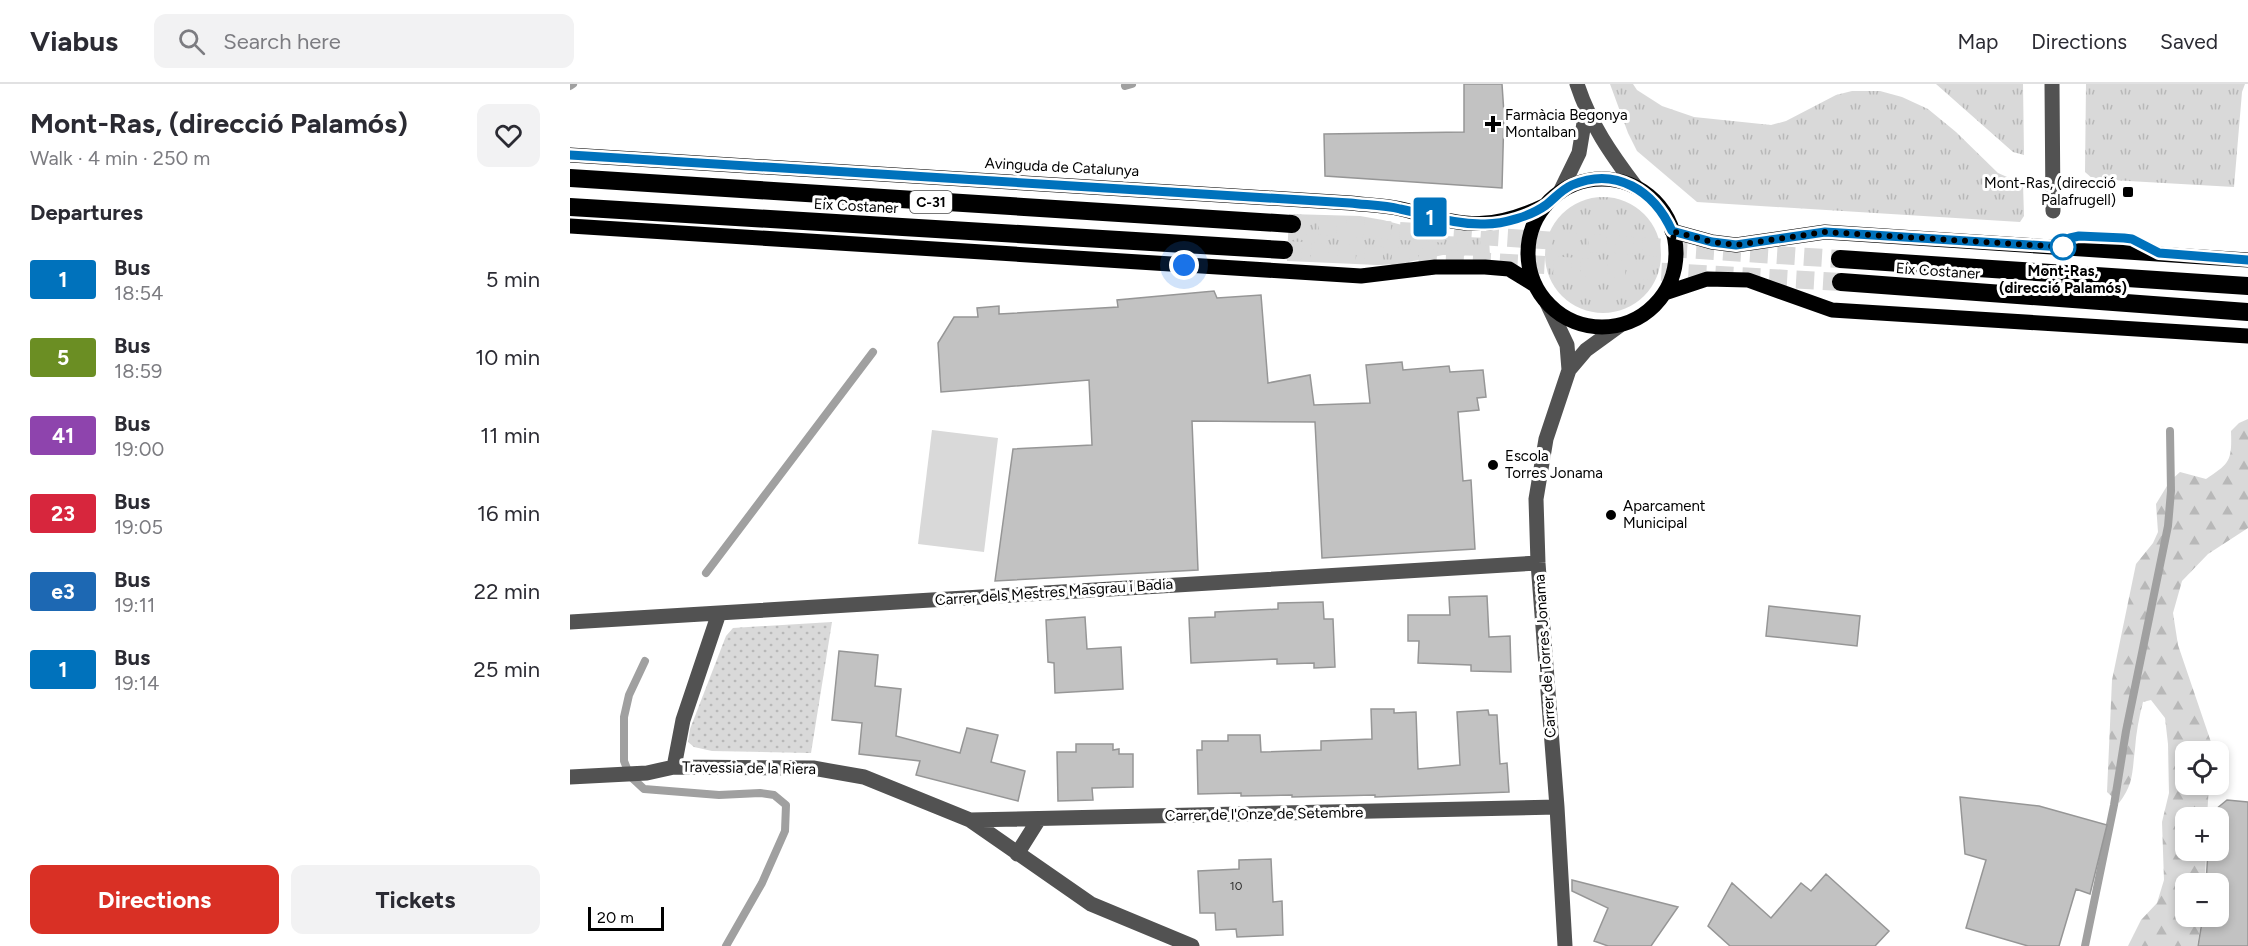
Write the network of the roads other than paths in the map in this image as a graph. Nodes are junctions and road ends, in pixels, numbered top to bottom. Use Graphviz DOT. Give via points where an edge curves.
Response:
graph roads {
  1 [pos="1577,84"];
  2 [pos="2052,84"];
  3 [pos="1586,111"];
  4 [pos="570,155"];
  5 [pos="570,178"];
  6 [pos="1636,187"];
  7 [pos="1560,192"];
  8 [pos="1546,205"];
  9 [pos="570,207"];
  10 [pos="2053,212"];
  11 [pos="1292,224"];
  12 [pos="570,226"];
  13 [pos="1672,231"];
  14 [pos="1284,250"];
  15 [pos="1840,259"];
  16 [pos="2248,260"];
  17 [pos="1841,282"];
  18 [pos="1535,285"];
  19 [pos="2248,286"];
  20 [pos="1665,293"];
  21 [pos="1547,303"];
  22 [pos="2248,312"];
  23 [pos="1619,326"];
  24 [pos="2248,336"];
  25 [pos="1569,370"];
  26 [pos="1538,563"];
  27 [pos="719,613"];
  28 [pos="570,622"];
  29 [pos="674,766"];
  30 [pos="570,777"];
  31 [pos="1557,807"];
  32 [pos="1039,819"];
  33 [pos="970,820"];
  34 [pos="1017,854"];
  35 [pos="1192,946"];
  36 [pos="1565,946"];
  1 -- 3 [label="street"];
  2 -- 10 [label="street"];
  3 -- 6 [label="street" via="1608,150"];
  3 -- 7 [label="street" via="1579,153"];
  4 -- 8 [label="main road, Avinguda de Catalunya" via="1350,203 1399,208 1462,224 1505,221"];
  5 -- 11 [label="highway, Eix Costaner / C-31"];
  6 -- 7 [label="main road" via="1597,179"];
  6 -- 13 [label="main road" via="1664,213"];
  7 -- 8 [label="main road"];
  8 -- 18 [label="main road" via="1529,243 1528,258"];
  9 -- 14 [label="highway, Eix Costaner / C-31"];
  12 -- 18 [label="main road" via="1361,276 1435,267 1485,267 1509,269"];
  13 -- 16 [label="main road" via="1736,245 1825,232"];
  13 -- 20 [label="main road" via="1676,263"];
  15 -- 19 [label="highway, Eix Costaner"];
  17 -- 22 [label="highway, Eix Costaner"];
  18 -- 21 [label="main road"];
  20 -- 23 [label="main road" via="1645,314"];
  20 -- 24 [label="main road" via="1707,279 1748,280 1832,310"];
  21 -- 23 [label="main road" via="1585,326"];
  21 -- 25 [label="street, Carrer de Torres Jonama" via="1567,345"];
  23 -- 25 [label="street, Carrer de Torres Jonama" via="1586,350"];
  25 -- 26 [label="street, Carrer de Torres Jonama" via="1546,439 1536,499"];
  26 -- 27 [label="street, Carrer dels Mestres Masgrau i Badia"];
  26 -- 31 [label="street, Carrer de Torres Jonama"];
  27 -- 28 [label="street, Carrer dels Mestres Masgrau i Badia"];
  27 -- 29 [label="street" via="683,720"];
  29 -- 30 [label="street, Travessia de la Riera" via="647,772"];
  29 -- 33 [label="street, Travessia de la Riera" via="813,768 864,777"];
  31 -- 32 [label="street, Carrer de l'Onze de Setembre"];
  31 -- 36 [label="street, Carrer de Torres Jonama"];
  32 -- 33 [label="street, Carrer de l'Onze de Setembre"];
  32 -- 34 [label="street"];
  33 -- 34 [label="street, Travessia de la Riera"];
  34 -- 35 [label="street, Travessia de la Riera" via="1091,904"];
}
